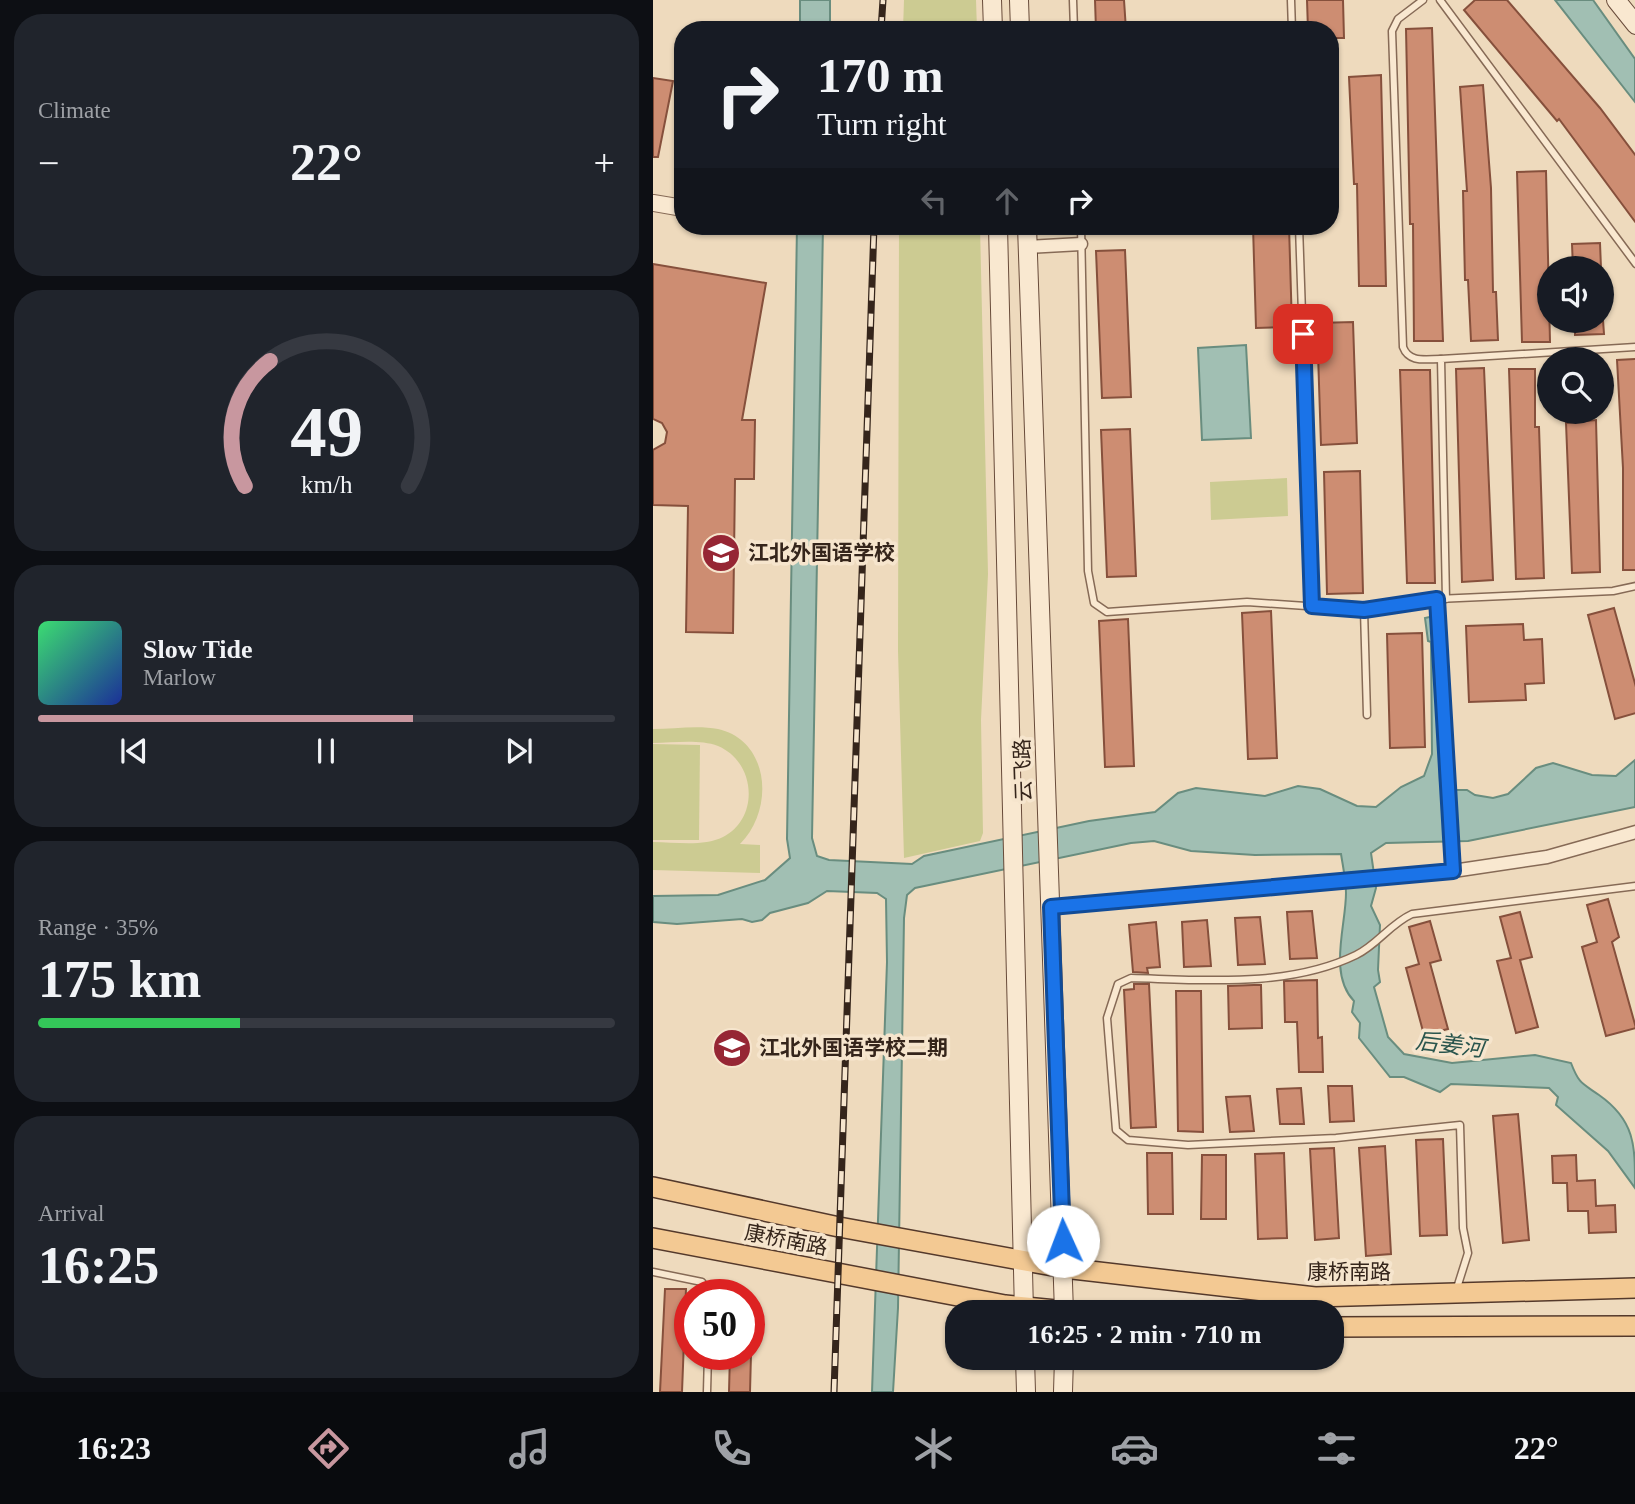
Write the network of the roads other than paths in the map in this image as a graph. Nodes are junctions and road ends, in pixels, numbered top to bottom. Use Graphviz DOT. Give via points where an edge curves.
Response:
graph roads {
  1 [pos="993,0"];
  2 [pos="1019,0"];
  3 [pos="1073,0"];
  4 [pos="1291,0"];
  5 [pos="1423,0"];
  6 [pos="1440,0"];
  7 [pos="1615,0"];
  8 [pos="993,21"];
  9 [pos="1020,21"];
  10 [pos="1074,21"];
  11 [pos="1292,21"];
  12 [pos="1635,25"];
  13 [pos="653,203"];
  14 [pos="674,206"];
  15 [pos="998,235"];
  16 [pos="1027,235"];
  17 [pos="1081,235"];
  18 [pos="1299,235"];
  19 [pos="1081,244"];
  20 [pos="1027,247"];
  21 [pos="1635,264"];
  22 [pos="1635,347"];
  23 [pos="1441,359"];
  24 [pos="1635,586"];
  25 [pos="1446,598"];
  26 [pos="1437,599"];
  27 [pos="1312,606"];
  28 [pos="1364,610"];
  29 [pos="1367,715"];
  30 [pos="1635,832"];
  31 [pos="1453,871"];
  32 [pos="1635,886"];
  33 [pos="1050,898"];
  34 [pos="653,1187"];
  35 [pos="653,1238"];
  36 [pos="1023,1261"];
  37 [pos="1064,1268"];
  38 [pos="653,1272"];
  39 [pos="687,1279"];
  40 [pos="1635,1288"];
  41 [pos="1455,1293"];
  42 [pos="976,1300"];
  43 [pos="1024,1300"];
  44 [pos="1067,1300"];
  45 [pos="1635,1326"];
  46 [pos="1344,1327"];
  47 [pos="708,1370"];
  48 [pos="1025,1370"];
  49 [pos="1064,1370"];
  50 [pos="707,1392"];
  51 [pos="1026,1392"];
  52 [pos="1063,1392"];
  1 -- 8 [label="main road"];
  2 -- 9 [label="main road"];
  3 -- 10 [label="lane"];
  4 -- 11 [label="lane"];
  5 -- 23 [label="lane" via="1398,19 1392,31 1403,347 1412,358"];
  6 -- 21 [label="lane"];
  7 -- 12 [label="main road"];
  13 -- 14 [label="street"];
  15 -- 36 [label="main road, 云飞路"];
  16 -- 20 [label="main road, 云飞路"];
  17 -- 19 [label="lane"];
  18 -- 27 [label="lane"];
  19 -- 20 [label="street"];
  19 -- 27 [label="lane" via="1088,571 1093,603 1107,612 1247,602"];
  20 -- 33 [label="main road, 云飞路"];
  22 -- 23 [label="lane"];
  23 -- 25 [label="lane"];
  24 -- 25 [label="lane" via="1613,592"];
  25 -- 26 [label="lane"];
  26 -- 28 [label="lane"];
  26 -- 31 [label="lane"];
  27 -- 28 [label="lane"];
  28 -- 29 [label="lane"];
  30 -- 31 [label="street" via="1547,857"];
  31 -- 33 [label="street"];
  32 -- 41 [label="lane" via="1412,914 1358,954 1321,967 1261,978 1131,978 1118,984 1107,1018 1116,1130 1128,1140 1188,1145 1336,1138 1460,1125 1463,1227 1469,1253"];
  33 -- 37 [label="main road, 云飞路"];
  34 -- 36 [label="main road, 康桥南路"];
  35 -- 42 [label="main road, 康桥南路"];
  36 -- 37 [label="main road, 康桥南路"];
  36 -- 43 [label="main road, 云飞路"];
  37 -- 41 [label="main road, 康桥南路" via="1315,1297"];
  37 -- 44 [label="main road, 云飞路"];
  38 -- 39 [label="lane"];
  40 -- 41 [label="main road, 康桥南路"];
  45 -- 46 [label="main road"];
  47 -- 50 [label="lane"];
  48 -- 51 [label="main road"];
  49 -- 52 [label="main road"];
}
